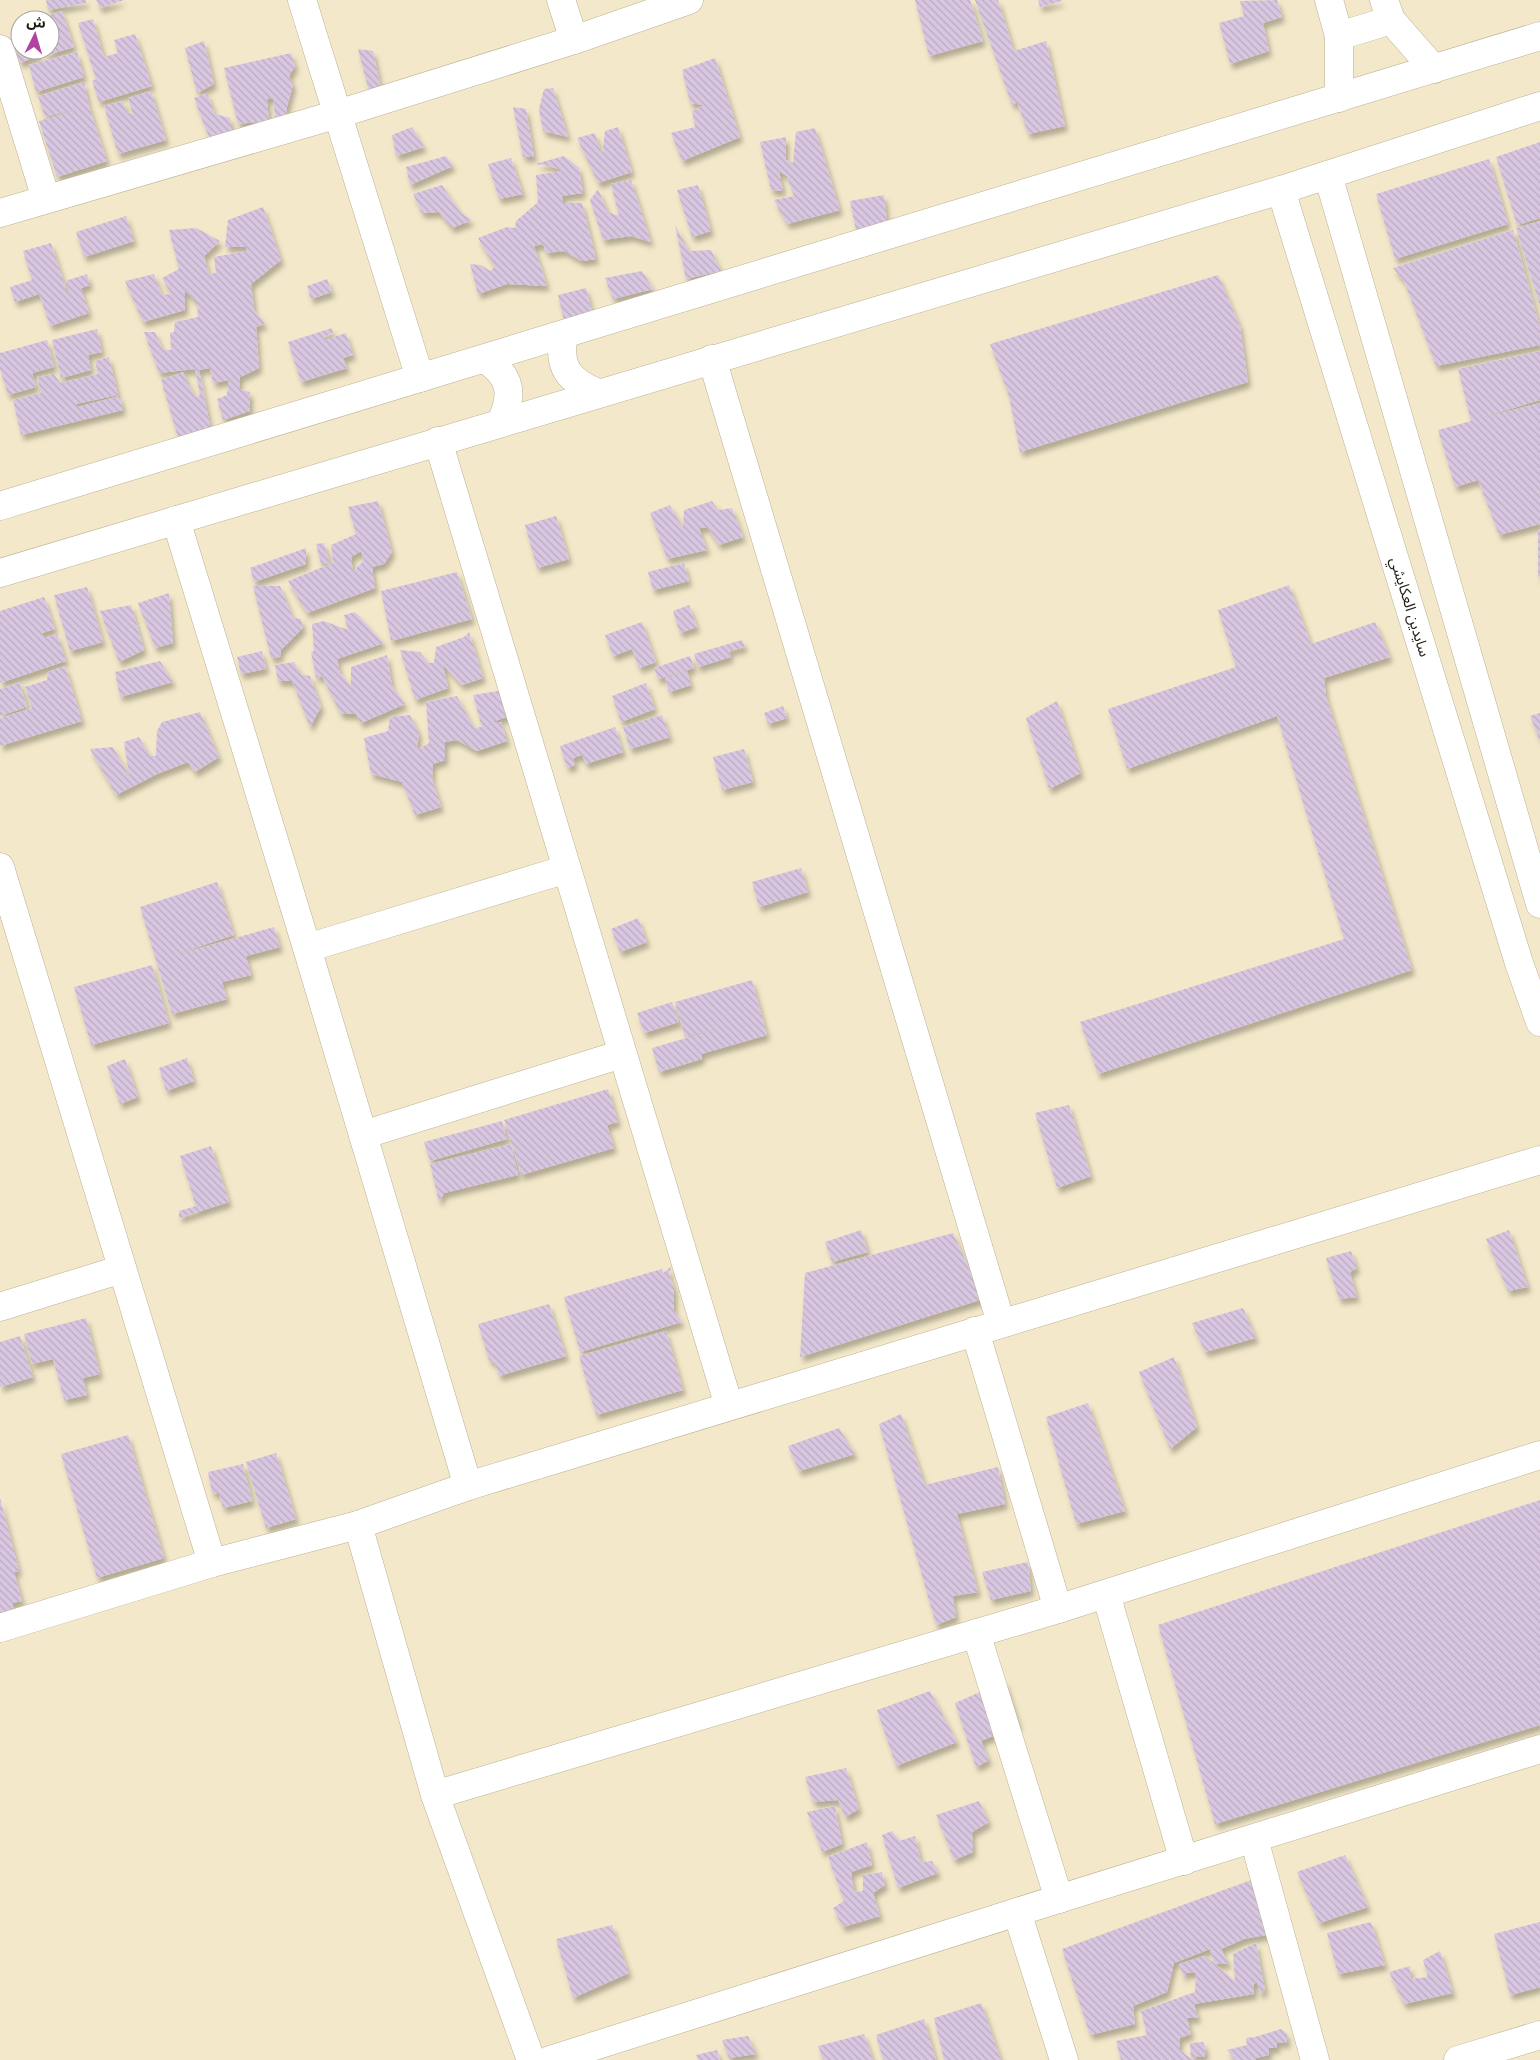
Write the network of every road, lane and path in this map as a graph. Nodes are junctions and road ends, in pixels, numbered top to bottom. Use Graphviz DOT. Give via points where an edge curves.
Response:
graph roads {
  1 [pos="302,0"];
  2 [pos="561,0"];
  3 [pos="689,0"];
  4 [pos="1328,0"];
  5 [pos="1388,10"];
  6 [pos="1339,36"];
  7 [pos="1540,36"];
  8 [pos="574,40"];
  9 [pos="0,49"];
  10 [pos="1434,69"];
  11 [pos="1339,98"];
  12 [pos="1540,106"];
  13 [pos="338,114"];
  14 [pos="1328,175"];
  15 [pos="1281,190"];
  16 [pos="46,199"];
  17 [pos="0,213"];
  18 [pos="564,334"];
  19 [pos="485,359"];
  20 [pos="712,359"];
  21 [pos="420,378"];
  22 [pos="598,393"];
  23 [pos="501,422"];
  24 [pos="438,441"];
  25 [pos="0,506"];
  26 [pos="176,520"];
  27 [pos="0,572"];
  28 [pos="567,869"];
  29 [pos="1,872"];
  30 [pos="1540,904"];
  31 [pos="307,948"];
  32 [pos="1540,1022"];
  33 [pos="622,1054"];
  34 [pos="363,1135"];
  35 [pos="1540,1160"];
  36 [pos="122,1269"];
  37 [pos="0,1307"];
  38 [pos="1001,1323"];
  39 [pos="975,1331"];
  40 [pos="729,1406"];
  41 [pos="1540,1455"];
  42 [pos="468,1486"];
  43 [pos="358,1525"];
  44 [pos="212,1563"];
  45 [pos="1106,1594"];
  46 [pos="1058,1609"];
  47 [pos="0,1628"];
  48 [pos="976,1634"];
  49 [pos="1540,1749"];
  50 [pos="435,1795"];
  51 [pos="1254,1839"];
  52 [pos="1184,1861"];
  53 [pos="1059,1899"];
  54 [pos="1017,1912"];
  55 [pos="1540,2035"];
  56 [pos="531,2060"];
  57 [pos="550,2060"];
  58 [pos="1064,2060"];
  59 [pos="1315,2060"];
  60 [pos="1458,2060"];
  1 -- 13 [label="street"];
  2 -- 8 [label="street"];
  3 -- 8 [label="street"];
  4 -- 6 [label="street"];
  5 -- 6 [label="street"];
  5 -- 10 [label="street"];
  6 -- 11 [label="street"];
  7 -- 10 [label="street"];
  8 -- 13 [label="street"];
  9 -- 16 [label="street"];
  10 -- 11 [label="street"];
  11 -- 18 [label="street"];
  12 -- 14 [label="street"];
  13 -- 16 [label="street"];
  13 -- 21 [label="street"];
  14 -- 15 [label="street"];
  14 -- 30 [label="street"];
  15 -- 20 [label="street"];
  15 -- 32 [label="street, سايدين العكايشي" via="1519,963"];
  16 -- 17 [label="street"];
  18 -- 19 [label="street"];
  18 -- 22 [label="street" via="561,347 564,367 571,378"];
  19 -- 21 [label="street"];
  19 -- 23 [label="street" via="505,378 508,398"];
  20 -- 22 [label="street"];
  20 -- 38 [label="street"];
  21 -- 25 [label="street"];
  22 -- 23 [label="street"];
  23 -- 24 [label="street"];
  24 -- 26 [label="street"];
  24 -- 28 [label="street"];
  26 -- 27 [label="street"];
  26 -- 31 [label="street"];
  28 -- 31 [label="street"];
  28 -- 33 [label="street"];
  29 -- 36 [label="street"];
  31 -- 34 [label="street"];
  33 -- 34 [label="street"];
  33 -- 40 [label="street"];
  34 -- 42 [label="street"];
  35 -- 38 [label="street"];
  36 -- 37 [label="street"];
  36 -- 44 [label="street"];
  38 -- 39 [label="street"];
  39 -- 40 [label="street"];
  39 -- 46 [label="street"];
  40 -- 42 [label="street"];
  41 -- 45 [label="street"];
  42 -- 43 [label="street"];
  43 -- 44 [label="street"];
  43 -- 50 [label="street"];
  44 -- 47 [label="street"];
  45 -- 46 [label="street"];
  45 -- 52 [label="street"];
  46 -- 48 [label="street"];
  48 -- 50 [label="street"];
  48 -- 53 [label="street"];
  49 -- 51 [label="street"];
  50 -- 56 [label="street"];
  51 -- 52 [label="street"];
  51 -- 59 [label="street"];
  52 -- 53 [label="street"];
  53 -- 54 [label="street"];
  54 -- 57 [label="street"];
  54 -- 58 [label="street"];
  55 -- 60 [label="street"];
}
